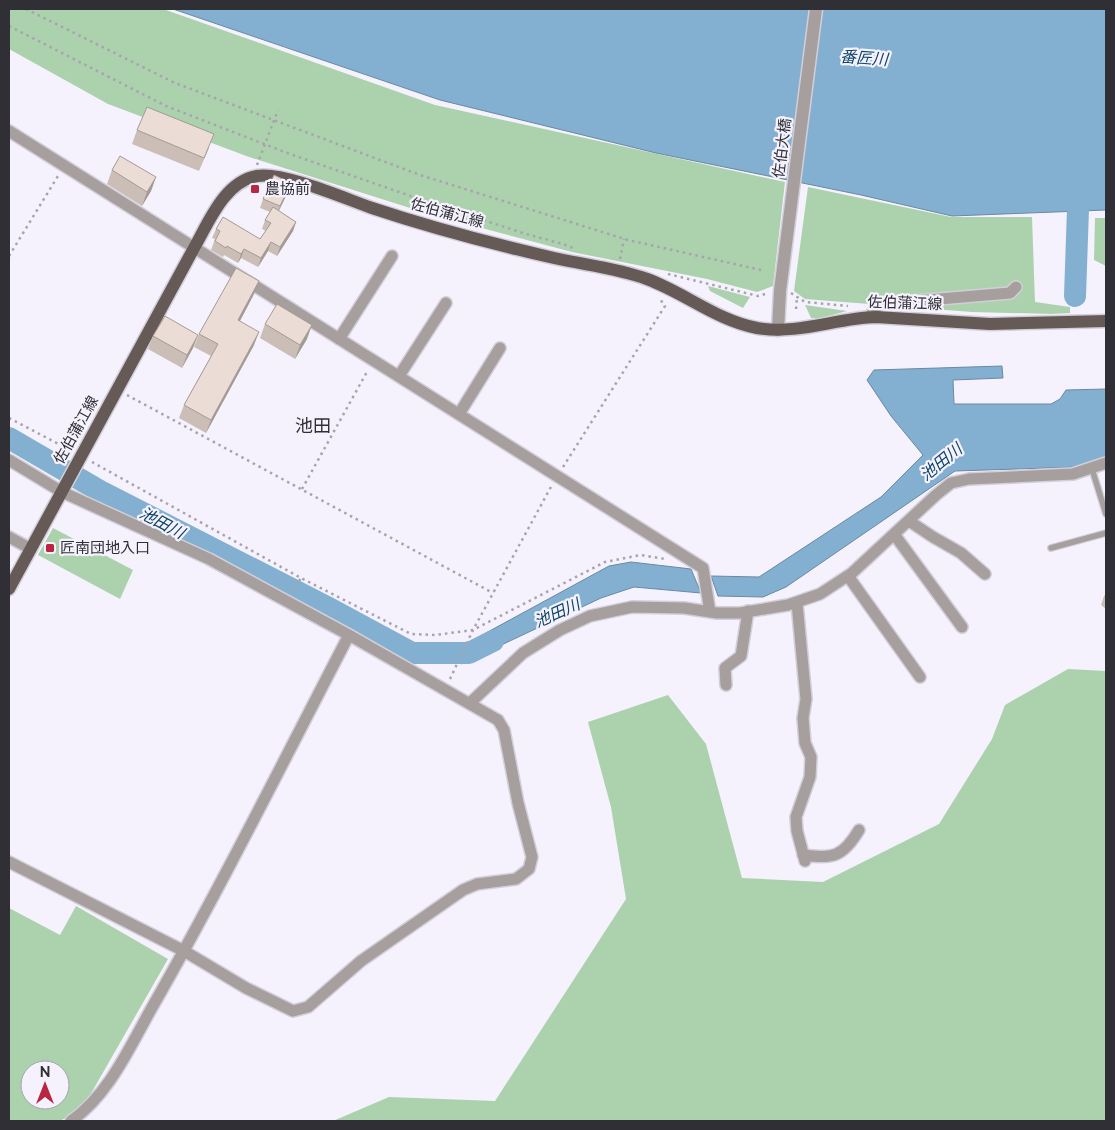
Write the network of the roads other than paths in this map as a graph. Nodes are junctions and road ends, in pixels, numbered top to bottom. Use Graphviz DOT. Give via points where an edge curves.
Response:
graph roads {
  1 [pos="816,9"];
  2 [pos="9,131"];
  3 [pos="194,248"];
  4 [pos="392,256"];
  5 [pos="1016,287"];
  6 [pos="446,303"];
  7 [pos="869,317"];
  8 [pos="1106,321"];
  9 [pos="778,330"];
  10 [pos="339,339"];
  11 [pos="500,348"];
  12 [pos="399,376"];
  13 [pos="459,414"];
  14 [pos="9,460"];
  15 [pos="1106,463"];
  16 [pos="1092,468"];
  17 [pos="64,488"];
  18 [pos="1106,514"];
  19 [pos="909,521"];
  20 [pos="1106,533"];
  21 [pos="894,534"];
  22 [pos="9,537"];
  23 [pos="1051,548"];
  24 [pos="31,549"];
  25 [pos="985,574"];
  26 [pos="848,576"];
  27 [pos="9,590"];
  28 [pos="797,603"];
  29 [pos="748,611"];
  30 [pos="710,612"];
  31 [pos="962,627"];
  32 [pos="349,635"];
  33 [pos="920,677"];
  34 [pos="726,685"];
  35 [pos="470,703"];
  36 [pos="859,830"];
  37 [pos="9,862"];
  38 [pos="184,951"];
  39 [pos="71,1121"];
  1 -- 9 [label="street, 佐伯大橋" via="775,292"];
  2 -- 3 [label="street"];
  3 -- 9 [label="main road, 佐伯蒲江線" via="232,188 250,178 268,175 437,228 630,273 661,284 726,319"];
  3 -- 10 [label="street"];
  3 -- 17 [label="main road, 佐伯蒲江線"];
  4 -- 10 [label="street"];
  5 -- 7 [label="street" via="1010,294 880,304"];
  6 -- 12 [label="street"];
  7 -- 8 [label="main road, 佐伯蒲江線" via="990,324"];
  7 -- 9 [label="main road, 佐伯蒲江線"];
  10 -- 12 [label="street"];
  11 -- 13 [label="street"];
  12 -- 13 [label="street"];
  13 -- 30 [label="street" via="703,568"];
  14 -- 17 [label="street"];
  15 -- 16 [label="street"];
  16 -- 18 [label="lane"];
  16 -- 19 [label="street" via="1073,474 956,482 945,487"];
  17 -- 24 [label="main road, 佐伯蒲江線"];
  17 -- 32 [label="street" via="209,559"];
  19 -- 21 [label="street"];
  19 -- 25 [label="street" via="961,553"];
  20 -- 23 [label="lane"];
  21 -- 26 [label="street"];
  21 -- 31 [label="street"];
  22 -- 24 [label="street"];
  24 -- 27 [label="main road, 佐伯蒲江線"];
  26 -- 28 [label="street" via="820,594"];
  26 -- 33 [label="street"];
  28 -- 29 [label="street"];
  28 -- 36 [label="street" via="806,699 803,718 805,743 811,757 810,777 796,817 804,858 825,858 842,851 851,844"];
  29 -- 30 [label="street"];
  29 -- 34 [label="street" via="741,656 725,668"];
  30 -- 35 [label="street" via="632,607 590,616 523,653"];
  32 -- 35 [label="street"];
  32 -- 38 [label="street"];
  35 -- 38 [label="street" via="498,720 504,730 532,857 529,869 516,879 477,884 462,890 361,961 308,1007 293,1011 246,988"];
  37 -- 38 [label="street"];
  38 -- 39 [label="street" via="112,1076 91,1104"];
}
